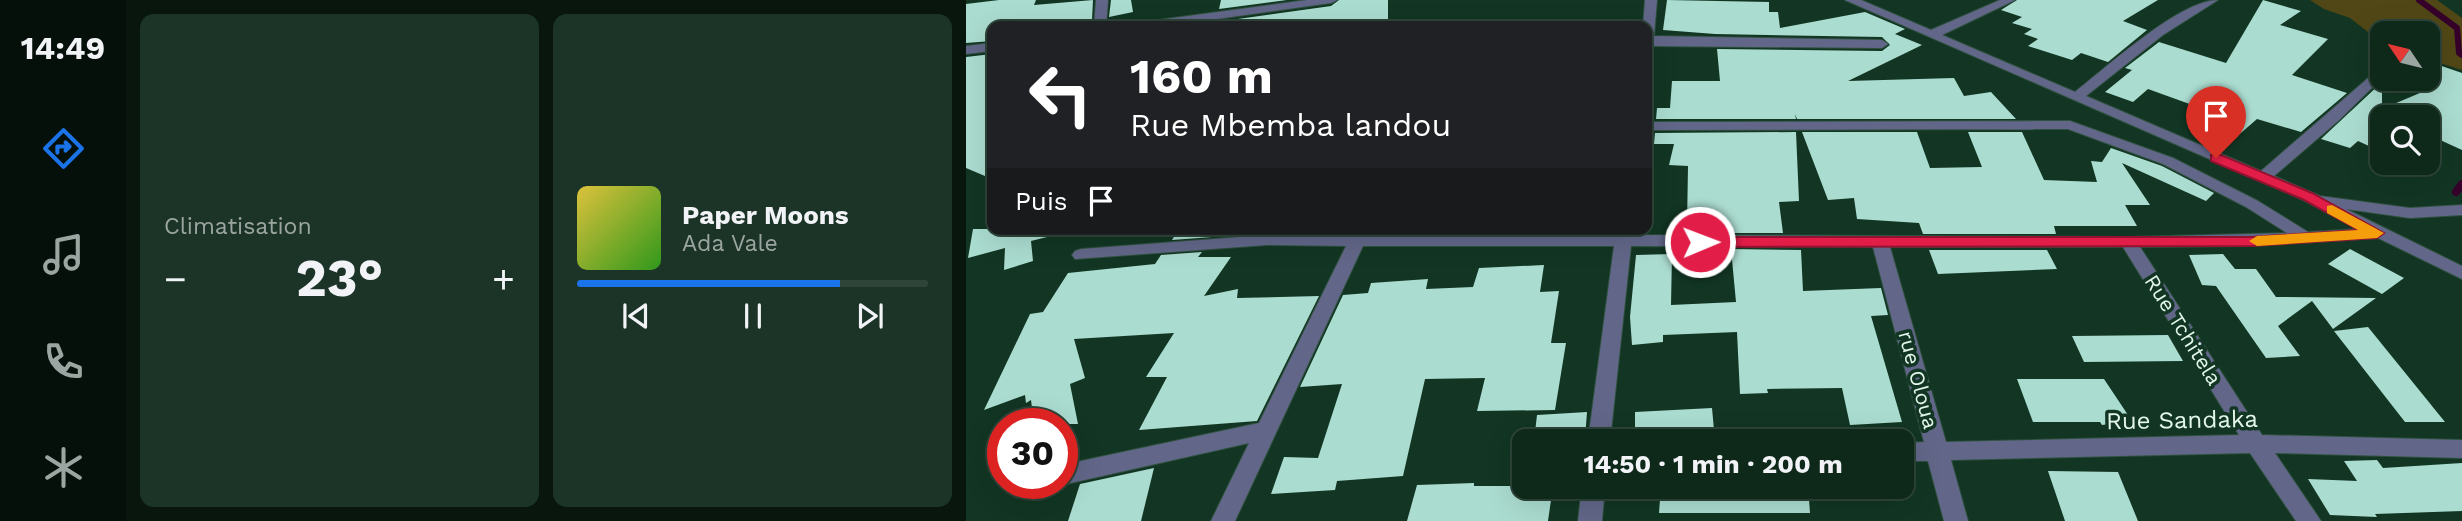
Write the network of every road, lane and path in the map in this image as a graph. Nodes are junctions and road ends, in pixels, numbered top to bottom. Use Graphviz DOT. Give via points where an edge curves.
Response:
graph roads {
  1 [pos="1101,0"];
  2 [pos="1331,0"];
  3 [pos="1651,0"];
  4 [pos="1852,0"];
  5 [pos="2009,0"];
  6 [pos="2212,0"];
  7 [pos="1100,21"];
  8 [pos="1179,21"];
  9 [pos="1649,21"];
  10 [pos="1933,34"];
  11 [pos="1652,41"];
  12 [pos="1882,44"];
  13 [pos="987,48"];
  14 [pos="966,50"];
  15 [pos="2370,82"];
  16 [pos="2078,96"];
  17 [pos="1652,126"];
  18 [pos="2262,178"];
  19 [pos="2307,196"];
  20 [pos="2462,210"];
  21 [pos="2377,233"];
  22 [pos="1624,236"];
  23 [pos="2306,238"];
  24 [pos="1880,240"];
  25 [pos="1356,242"];
  26 [pos="2128,243"];
  27 [pos="1081,256"];
  28 [pos="2462,274"];
  29 [pos="1600,429"];
  30 [pos="1266,430"];
  31 [pos="2256,444"];
  32 [pos="2462,449"];
  33 [pos="1914,452"];
  34 [pos="1937,452"];
  35 [pos="1078,471"];
  36 [pos="1593,499"];
  37 [pos="1223,521"];
  38 [pos="1590,521"];
  39 [pos="1956,521"];
  40 [pos="2309,521"];
  1 -- 7 [label="street"];
  2 -- 8 [label="street"];
  3 -- 9 [label="street"];
  4 -- 10 [label="street"];
  5 -- 10 [label="street"];
  6 -- 16 [label="street" via="2159,32"];
  10 -- 16 [label="street"];
  11 -- 12 [label="street"];
  13 -- 14 [label="street"];
  15 -- 18 [label="street"];
  16 -- 18 [label="street"];
  17 -- 23 [label="street" via="2070,125 2168,161"];
  18 -- 19 [label="street"];
  19 -- 20 [label="street" via="2390,212"];
  19 -- 21 [label="street"];
  21 -- 23 [label="street"];
  21 -- 28 [label="street"];
  22 -- 24 [label="street"];
  22 -- 25 [label="street"];
  22 -- 29 [label="street"];
  23 -- 26 [label="street"];
  24 -- 26 [label="street"];
  24 -- 34 [label="street, rue Oloua"];
  25 -- 27 [label="street" via="1267,240"];
  25 -- 30 [label="street"];
  26 -- 31 [label="street, Rue Tchitela"];
  30 -- 35 [label="street"];
  30 -- 37 [label="street"];
  31 -- 32 [label="street, Rue Sandaka"];
  31 -- 34 [label="street, Rue Sandaka"];
  31 -- 40 [label="street, Rue Tchitela"];
  33 -- 34 [label="street, Rue Sandaka"];
  34 -- 39 [label="street, rue Oloua"];
  36 -- 38 [label="street"];
}
